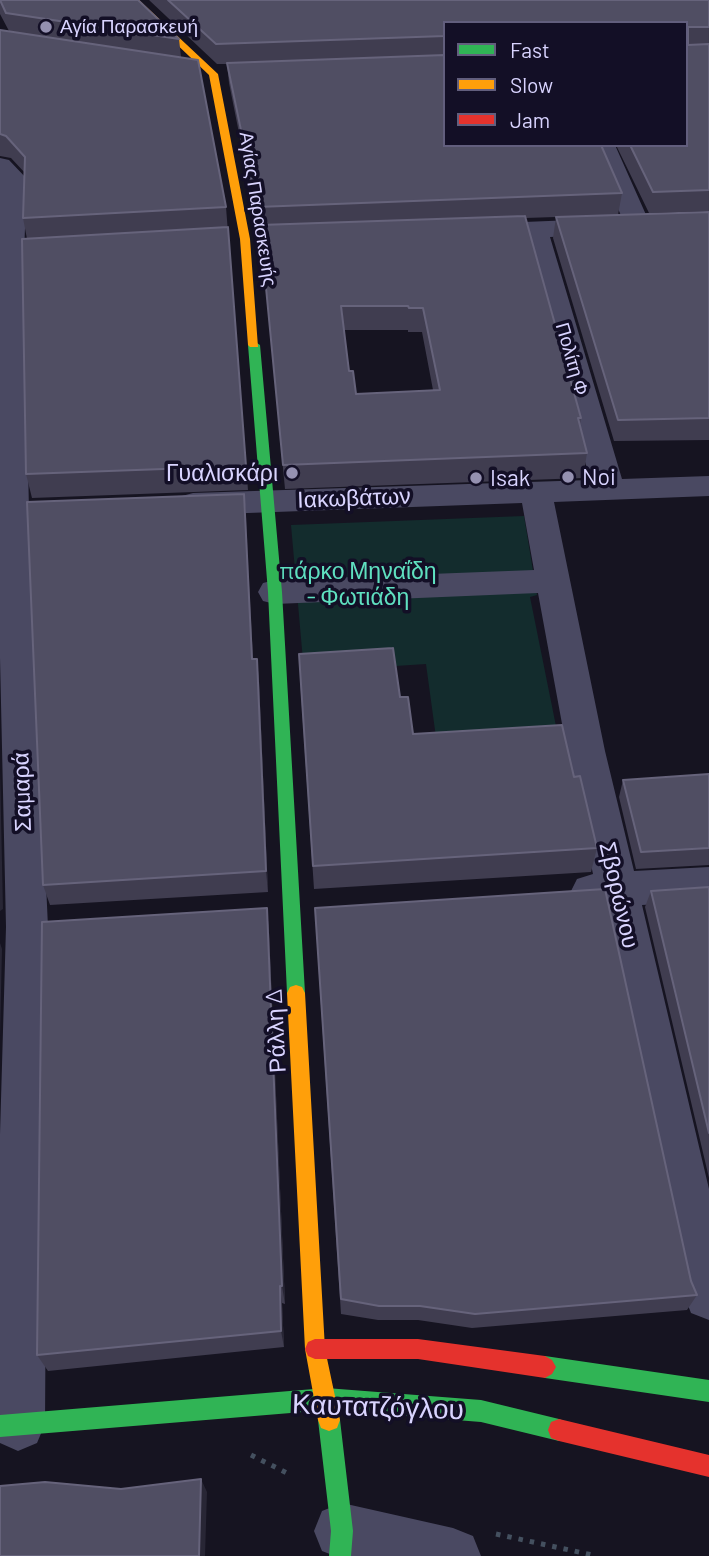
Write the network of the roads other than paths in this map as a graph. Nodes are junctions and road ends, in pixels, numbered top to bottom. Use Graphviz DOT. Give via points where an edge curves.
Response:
graph roads {
  1 [pos="135,0"];
  2 [pos="176,68"];
  3 [pos="241,73"];
  4 [pos="213,74"];
  5 [pos="604,147"];
  6 [pos="0,165"];
  7 [pos="709,222"];
  8 [pos="638,225"];
  9 [pos="535,230"];
  10 [pos="452,233"];
  11 [pos="273,238"];
  12 [pos="245,239"];
  13 [pos="218,241"];
  14 [pos="15,265"];
  15 [pos="709,486"];
  16 [pos="609,489"];
  17 [pos="537,493"];
  18 [pos="269,501"];
  19 [pos="161,506"];
  20 [pos="18,513"];
  21 [pos="553,581"];
  22 [pos="275,592"];
  23 [pos="709,884"];
  24 [pos="618,890"];
  25 [pos="551,894"];
  26 [pos="333,908"];
  27 [pos="293,910"];
  28 [pos="253,913"];
  29 [pos="67,925"];
  30 [pos="13,928"];
  31 [pos="709,1294"];
  32 [pos="315,1349"];
  33 [pos="709,1391"];
  34 [pos="326,1399"];
  35 [pos="9,1425"];
  36 [pos="709,1466"];
  37 [pos="341,1544"];
  38 [pos="453,1556"];
  1 -- 4 [label="street"];
  2 -- 4 [label="street"];
  3 -- 4 [label="street"];
  4 -- 12 [label="street, Αγίας Παρασκευής"];
  5 -- 8 [label="street"];
  6 -- 14 [label="street, Σαμαρά" via="14,179"];
  7 -- 8 [label="street"];
  8 -- 9 [label="street"];
  9 -- 10 [label="street"];
  9 -- 16 [label="street, Πολίτη Φ"];
  11 -- 12 [label="street"];
  12 -- 13 [label="street"];
  12 -- 18 [label="street, Αγίας Παρασκευής"];
  14 -- 20 [label="street, Σαμαρά"];
  15 -- 16 [label="street, Ιακωβάτων"];
  16 -- 17 [label="street, Ιακωβάτων"];
  17 -- 18 [label="street, Ιακωβάτων"];
  17 -- 21 [label="street, Σβορώνου"];
  18 -- 19 [label="street, Ιακωβάτων"];
  18 -- 22 [label="street, Ράλλη Δ"];
  20 -- 30 [label="street, Σαμαρά"];
  21 -- 22 [label="street"];
  21 -- 24 [label="street, Σβορώνου"];
  22 -- 27 [label="street, Ράλλη Δ"];
  23 -- 24 [label="street"];
  24 -- 25 [label="street"];
  24 -- 31 [label="street, Σβορώνου"];
  26 -- 27 [label="street"];
  27 -- 28 [label="street"];
  27 -- 32 [label="street, Ράλλη Δ"];
  29 -- 30 [label="street"];
  30 -- 35 [label="street, Σαμαρά"];
  32 -- 33 [label="street" via="418,1349"];
  32 -- 34 [label="street, Ράλλη Δ"];
  34 -- 35 [label="street, Καυτατζόγλου"];
  34 -- 36 [label="street, Καυτατζόγλου" via="481,1411"];
  34 -- 37 [label="street, Ράλλη Δ"];
  37 -- 38 [label="street"];
}
